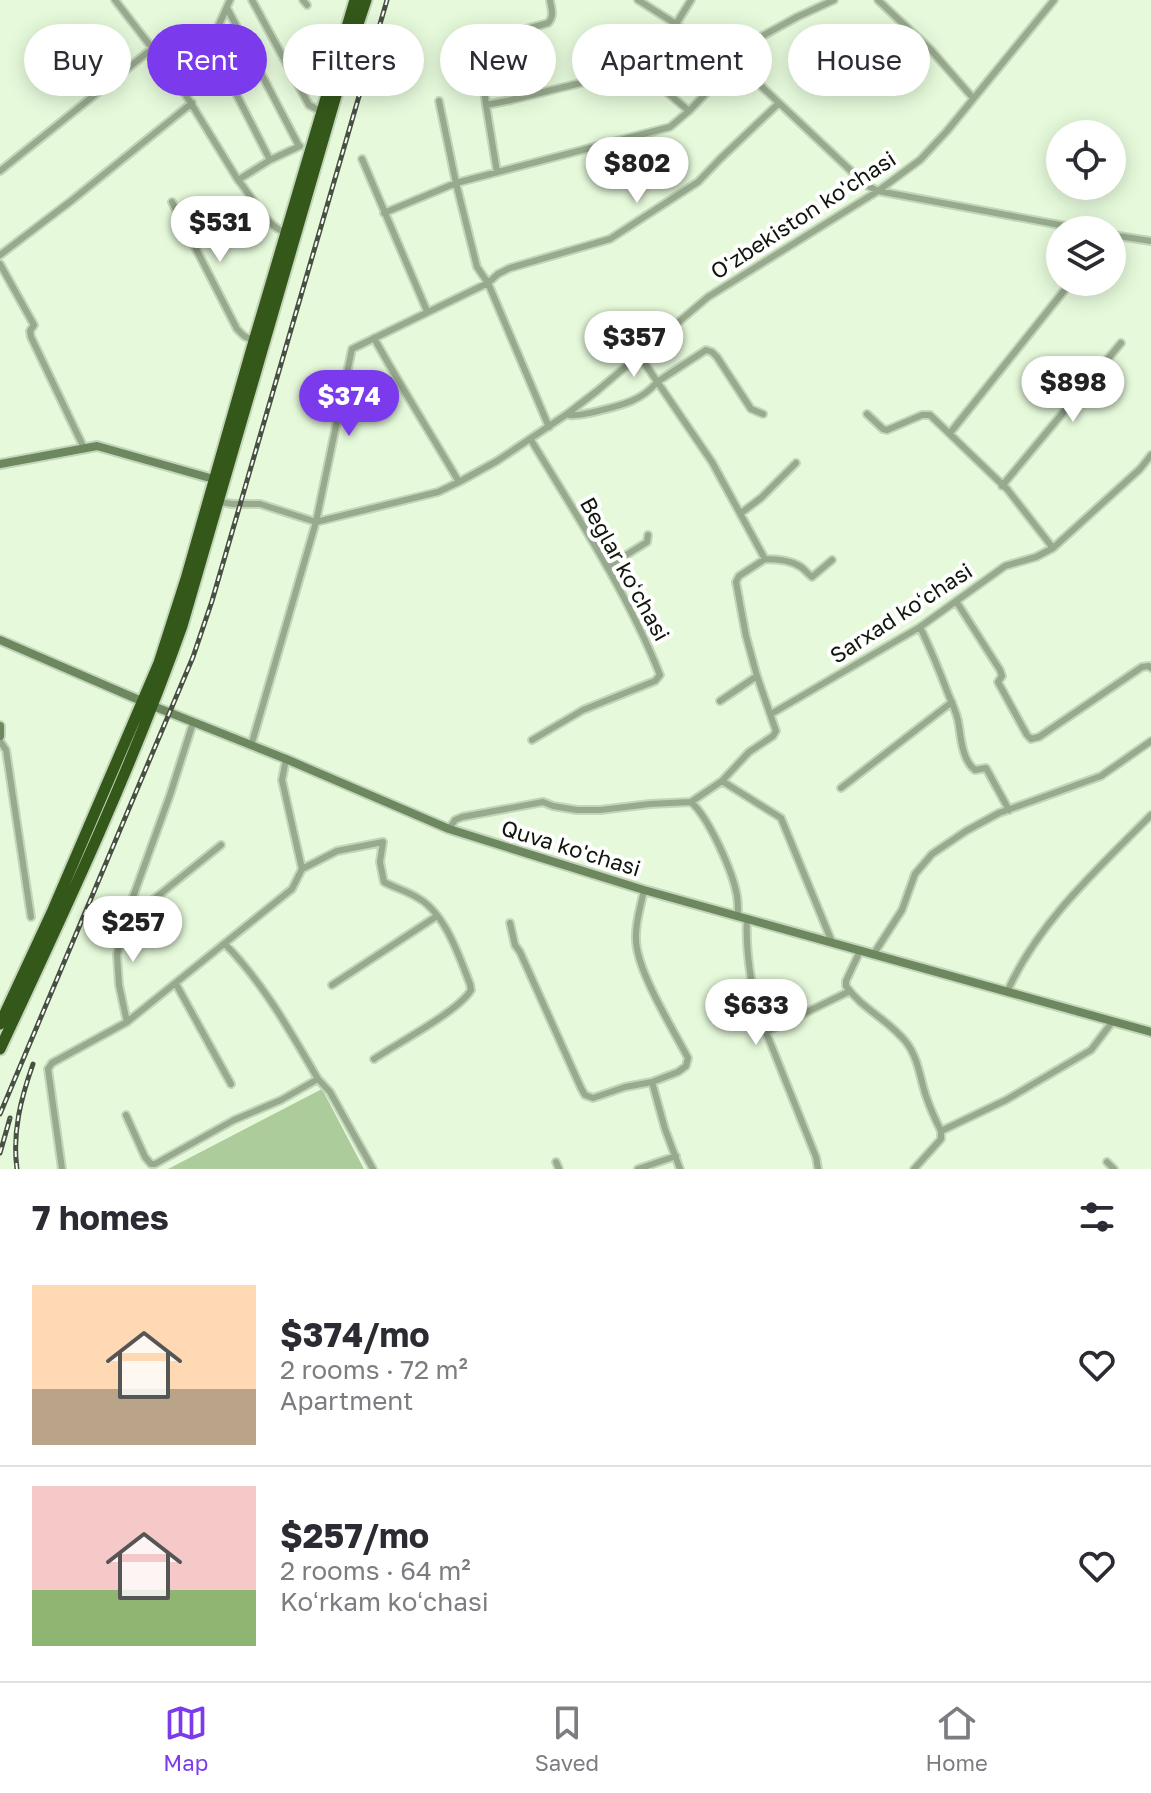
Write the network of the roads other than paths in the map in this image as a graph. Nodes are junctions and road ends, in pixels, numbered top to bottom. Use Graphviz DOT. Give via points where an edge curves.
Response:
graph roads {
  1 [pos="128,0"];
  2 [pos="252,0"];
  3 [pos="355,0"];
  4 [pos="366,0"];
  5 [pos="550,0"];
  6 [pos="638,0"];
  7 [pos="691,0"];
  8 [pos="834,0"];
  9 [pos="878,0"];
  10 [pos="1054,0"];
  11 [pos="118,3"];
  12 [pos="228,4"];
  13 [pos="219,24"];
  14 [pos="676,24"];
  15 [pos="772,31"];
  16 [pos="147,40"];
  17 [pos="147,53"];
  18 [pos="187,96"];
  19 [pos="237,96"];
  20 [pos="703,96"];
  21 [pos="772,96"];
  22 [pos="973,98"];
  23 [pos="439,101"];
  24 [pos="192,103"];
  25 [pos="779,103"];
  26 [pos="486,105"];
  27 [pos="689,111"];
  28 [pos="322,112"];
  29 [pos="304,149"];
  30 [pos="362,159"];
  31 [pos="270,160"];
  32 [pos="0,171"];
  33 [pos="497,172"];
  34 [pos="238,180"];
  35 [pos="456,183"];
  36 [pos="878,191"];
  37 [pos="172,202"];
  38 [pos="384,213"];
  39 [pos="1046,222"];
  40 [pos="286,233"];
  41 [pos="1126,237"];
  42 [pos="1151,241"];
  43 [pos="0,255"];
  44 [pos="0,264"];
  45 [pos="488,283"];
  46 [pos="1060,296"];
  47 [pos="427,311"];
  48 [pos="374,338"];
  49 [pos="254,341"];
  50 [pos="1121,343"];
  51 [pos="639,355"];
  52 [pos="657,382"];
  53 [pos="567,414"];
  54 [pos="763,414"];
  55 [pos="867,414"];
  56 [pos="549,427"];
  57 [pos="950,433"];
  58 [pos="531,440"];
  59 [pos="84,448"];
  60 [pos="1151,455"];
  61 [pos="796,463"];
  62 [pos="0,464"];
  63 [pos="220,481"];
  64 [pos="459,482"];
  65 [pos="1002,486"];
  66 [pos="220,502"];
  67 [pos="741,513"];
  68 [pos="316,522"];
  69 [pos="648,535"];
  70 [pos="1053,548"];
  71 [pos="765,559"];
  72 [pos="832,560"];
  73 [pos="607,567"];
  74 [pos="956,601"];
  75 [pos="920,627"];
  76 [pos="0,640"];
  77 [pos="1151,668"];
  78 [pos="757,676"];
  79 [pos="720,701"];
  80 [pos="952,702"];
  81 [pos="148,704"];
  82 [pos="771,714"];
  83 [pos="193,723"];
  84 [pos="0,726"];
  85 [pos="0,738"];
  86 [pos="532,740"];
  87 [pos="1151,741"];
  88 [pos="251,746"];
  89 [pos="286,759"];
  90 [pos="722,781"];
  91 [pos="841,788"];
  92 [pos="691,802"];
  93 [pos="1009,810"];
  94 [pos="1151,815"];
  95 [pos="449,829"];
  96 [pos="221,845"];
  97 [pos="302,869"];
  98 [pos="644,890"];
  99 [pos="437,916"];
  100 [pos="31,917"];
  101 [pos="742,917"];
  102 [pos="125,919"];
  103 [pos="510,923"];
  104 [pos="832,942"];
  105 [pos="225,944"];
  106 [pos="39,951"];
  107 [pos="860,951"];
  108 [pos="873,955"];
  109 [pos="176,984"];
  110 [pos="332,985"];
  111 [pos="850,991"];
  112 [pos="1007,992"];
  113 [pos="1113,1021"];
  114 [pos="127,1022"];
  115 [pos="0,1024"];
  116 [pos="766,1032"];
  117 [pos="1151,1032"];
  118 [pos="0,1049"];
  119 [pos="374,1059"];
  120 [pos="318,1079"];
  121 [pos="652,1082"];
  122 [pos="231,1084"];
  123 [pos="126,1115"];
  124 [pos="941,1131"];
  125 [pos="676,1156"];
  126 [pos="1107,1162"];
  127 [pos="62,1169"];
  128 [pos="373,1169"];
  129 [pos="638,1169"];
  130 [pos="680,1169"];
  131 [pos="818,1169"];
  132 [pos="914,1169"];
  133 [pos="1114,1169"];
  1 -- 11 [label="street"];
  2 -- 28 [label="street" via="309,105"];
  3 -- 28 [label="highway"];
  4 -- 63 [label="highway"];
  5 -- 26 [label="street" via="553,15 548,23 479,42"];
  6 -- 14 [label="street"];
  7 -- 14 [label="street"];
  8 -- 15 [label="street"];
  9 -- 22 [label="street"];
  10 -- 22 [label="street, O'zbekiston ko'chasi"];
  11 -- 16 [label="street"];
  12 -- 13 [label="street"];
  12 -- 29 [label="street"];
  17 -- 32 [label="street"];
  18 -- 24 [label="street"];
  19 -- 31 [label="street"];
  20 -- 27 [label="street"];
  21 -- 25 [label="street"];
  22 -- 36 [label="street, O'zbekiston ko'chasi" via="920,160"];
  23 -- 35 [label="street"];
  24 -- 34 [label="street"];
  24 -- 43 [label="street"];
  25 -- 36 [label="street" via="854,176"];
  25 -- 45 [label="street" via="698,182 610,239 510,268"];
  26 -- 27 [label="street" via="634,70"];
  26 -- 33 [label="street"];
  27 -- 33 [label="street" via="670,127"];
  28 -- 29 [label="highway"];
  29 -- 31 [label="street"];
  29 -- 40 [label="highway"];
  30 -- 38 [label="street"];
  31 -- 34 [label="street"];
  33 -- 35 [label="street"];
  34 -- 40 [label="street" via="269,223"];
  35 -- 38 [label="street"];
  35 -- 45 [label="street" via="477,267"];
  36 -- 39 [label="street"];
  36 -- 51 [label="street, O'zbekiston ko'chasi" via="720,289"];
  37 -- 49 [label="street" via="237,329"];
  38 -- 47 [label="street"];
  40 -- 49 [label="highway"];
  41 -- 42 [label="street"];
  44 -- 59 [label="street" via="32,320 31,337"];
  45 -- 47 [label="street"];
  45 -- 56 [label="street"];
  46 -- 57 [label="street"];
  47 -- 48 [label="street"];
  48 -- 64 [label="street"];
  48 -- 68 [label="street" via="352,349"];
  49 -- 63 [label="highway"];
  50 -- 65 [label="street"];
  51 -- 52 [label="street"];
  51 -- 53 [label="street, O'zbekiston ko'chasi"];
  52 -- 53 [label="street" via="623,406"];
  52 -- 54 [label="street" via="709,350 751,409"];
  52 -- 67 [label="street"];
  53 -- 56 [label="street, O'zbekiston ko'chasi"];
  55 -- 57 [label="street" via="887,430 930,415"];
  56 -- 58 [label="street, O'zbekiston ko'chasi"];
  57 -- 65 [label="street"];
  58 -- 64 [label="street, O'zbekiston ko'chasi"];
  58 -- 73 [label="street, Beglar koʻchasi"];
  59 -- 62 [label="main road"];
  59 -- 63 [label="main road" via="100,446"];
  60 -- 70 [label="street"];
  61 -- 67 [label="street"];
  63 -- 66 [label="highway"];
  63 -- 81 [label="highway"];
  64 -- 68 [label="street, O'zbekiston ko'chasi"];
  65 -- 70 [label="street"];
  66 -- 68 [label="street" via="260,504"];
  66 -- 81 [label="highway" via="182,626"];
  67 -- 71 [label="street"];
  68 -- 88 [label="street"];
  69 -- 73 [label="street" via="647,542"];
  70 -- 74 [label="street, Sarxad koʻchasi" via="1005,566"];
  71 -- 72 [label="street" via="793,564 812,577"];
  71 -- 78 [label="street" via="736,579"];
  73 -- 86 [label="street, Beglar koʻchasi" via="660,677 583,710"];
  74 -- 75 [label="street, Sarxad koʻchasi"];
  74 -- 77 [label="street" via="1000,670 998,682 1031,739 1142,667"];
  75 -- 80 [label="street"];
  75 -- 82 [label="street, Sarxad koʻchasi"];
  76 -- 81 [label="main road, Quva ko'chasi"];
  78 -- 79 [label="street"];
  78 -- 82 [label="street"];
  80 -- 91 [label="street"];
  80 -- 93 [label="street" via="971,768 988,771"];
  81 -- 83 [label="main road, Quva ko'chasi"];
  81 -- 106 [label="highway"];
  82 -- 90 [label="street" via="774,734"];
  83 -- 88 [label="main road, Quva ko'chasi"];
  83 -- 102 [label="street"];
  84 -- 85 [label="main road"];
  85 -- 100 [label="street"];
  87 -- 93 [label="street" via="1101,776"];
  88 -- 89 [label="main road, Quva ko'chasi"];
  89 -- 95 [label="main road, Quva ko'chasi"];
  89 -- 97 [label="street" via="282,780"];
  90 -- 92 [label="street"];
  90 -- 104 [label="street" via="785,823"];
  92 -- 95 [label="street" via="600,810 528,803 462,817"];
  92 -- 101 [label="street" via="721,851"];
  93 -- 108 [label="street" via="932,854 915,874 902,910"];
  94 -- 112 [label="street" via="1052,920"];
  95 -- 98 [label="main road, Quva ko'chasi"];
  96 -- 102 [label="street"];
  97 -- 99 [label="street" via="337,851 383,842 384,882 419,898"];
  97 -- 105 [label="street" via="292,889"];
  98 -- 101 [label="main road, Quva ko'chasi"];
  98 -- 121 [label="street" via="637,952 688,1058 678,1072"];
  99 -- 110 [label="street"];
  99 -- 119 [label="street" via="470,993"];
  101 -- 104 [label="main road, Quva ko'chasi"];
  101 -- 116 [label="street" via="760,1026"];
  102 -- 114 [label="street" via="117,955"];
  103 -- 121 [label="street" via="515,945 585,1095 593,1098"];
  104 -- 107 [label="main road, Quva ko'chasi"];
  105 -- 109 [label="street"];
  105 -- 120 [label="street" via="248,967"];
  106 -- 115 [label="highway"];
  106 -- 118 [label="highway"];
  107 -- 108 [label="main road, Quva ko'chasi"];
  107 -- 111 [label="street" via="846,981"];
  108 -- 112 [label="main road, Quva ko'chasi"];
  109 -- 114 [label="street"];
  109 -- 122 [label="street"];
  111 -- 116 [label="street"];
  111 -- 124 [label="street" via="910,1047"];
  112 -- 113 [label="main road, Quva ko'chasi"];
  113 -- 117 [label="main road, Quva ko'chasi"];
  113 -- 124 [label="street" via="1091,1050"];
  114 -- 127 [label="street" via="48,1069"];
  116 -- 131 [label="street"];
  120 -- 123 [label="street" via="152,1165"];
  120 -- 128 [label="street"];
  121 -- 125 [label="street"];
  124 -- 132 [label="street" via="941,1139"];
  125 -- 129 [label="street"];
  125 -- 130 [label="street"];
  126 -- 133 [label="street"];
}
